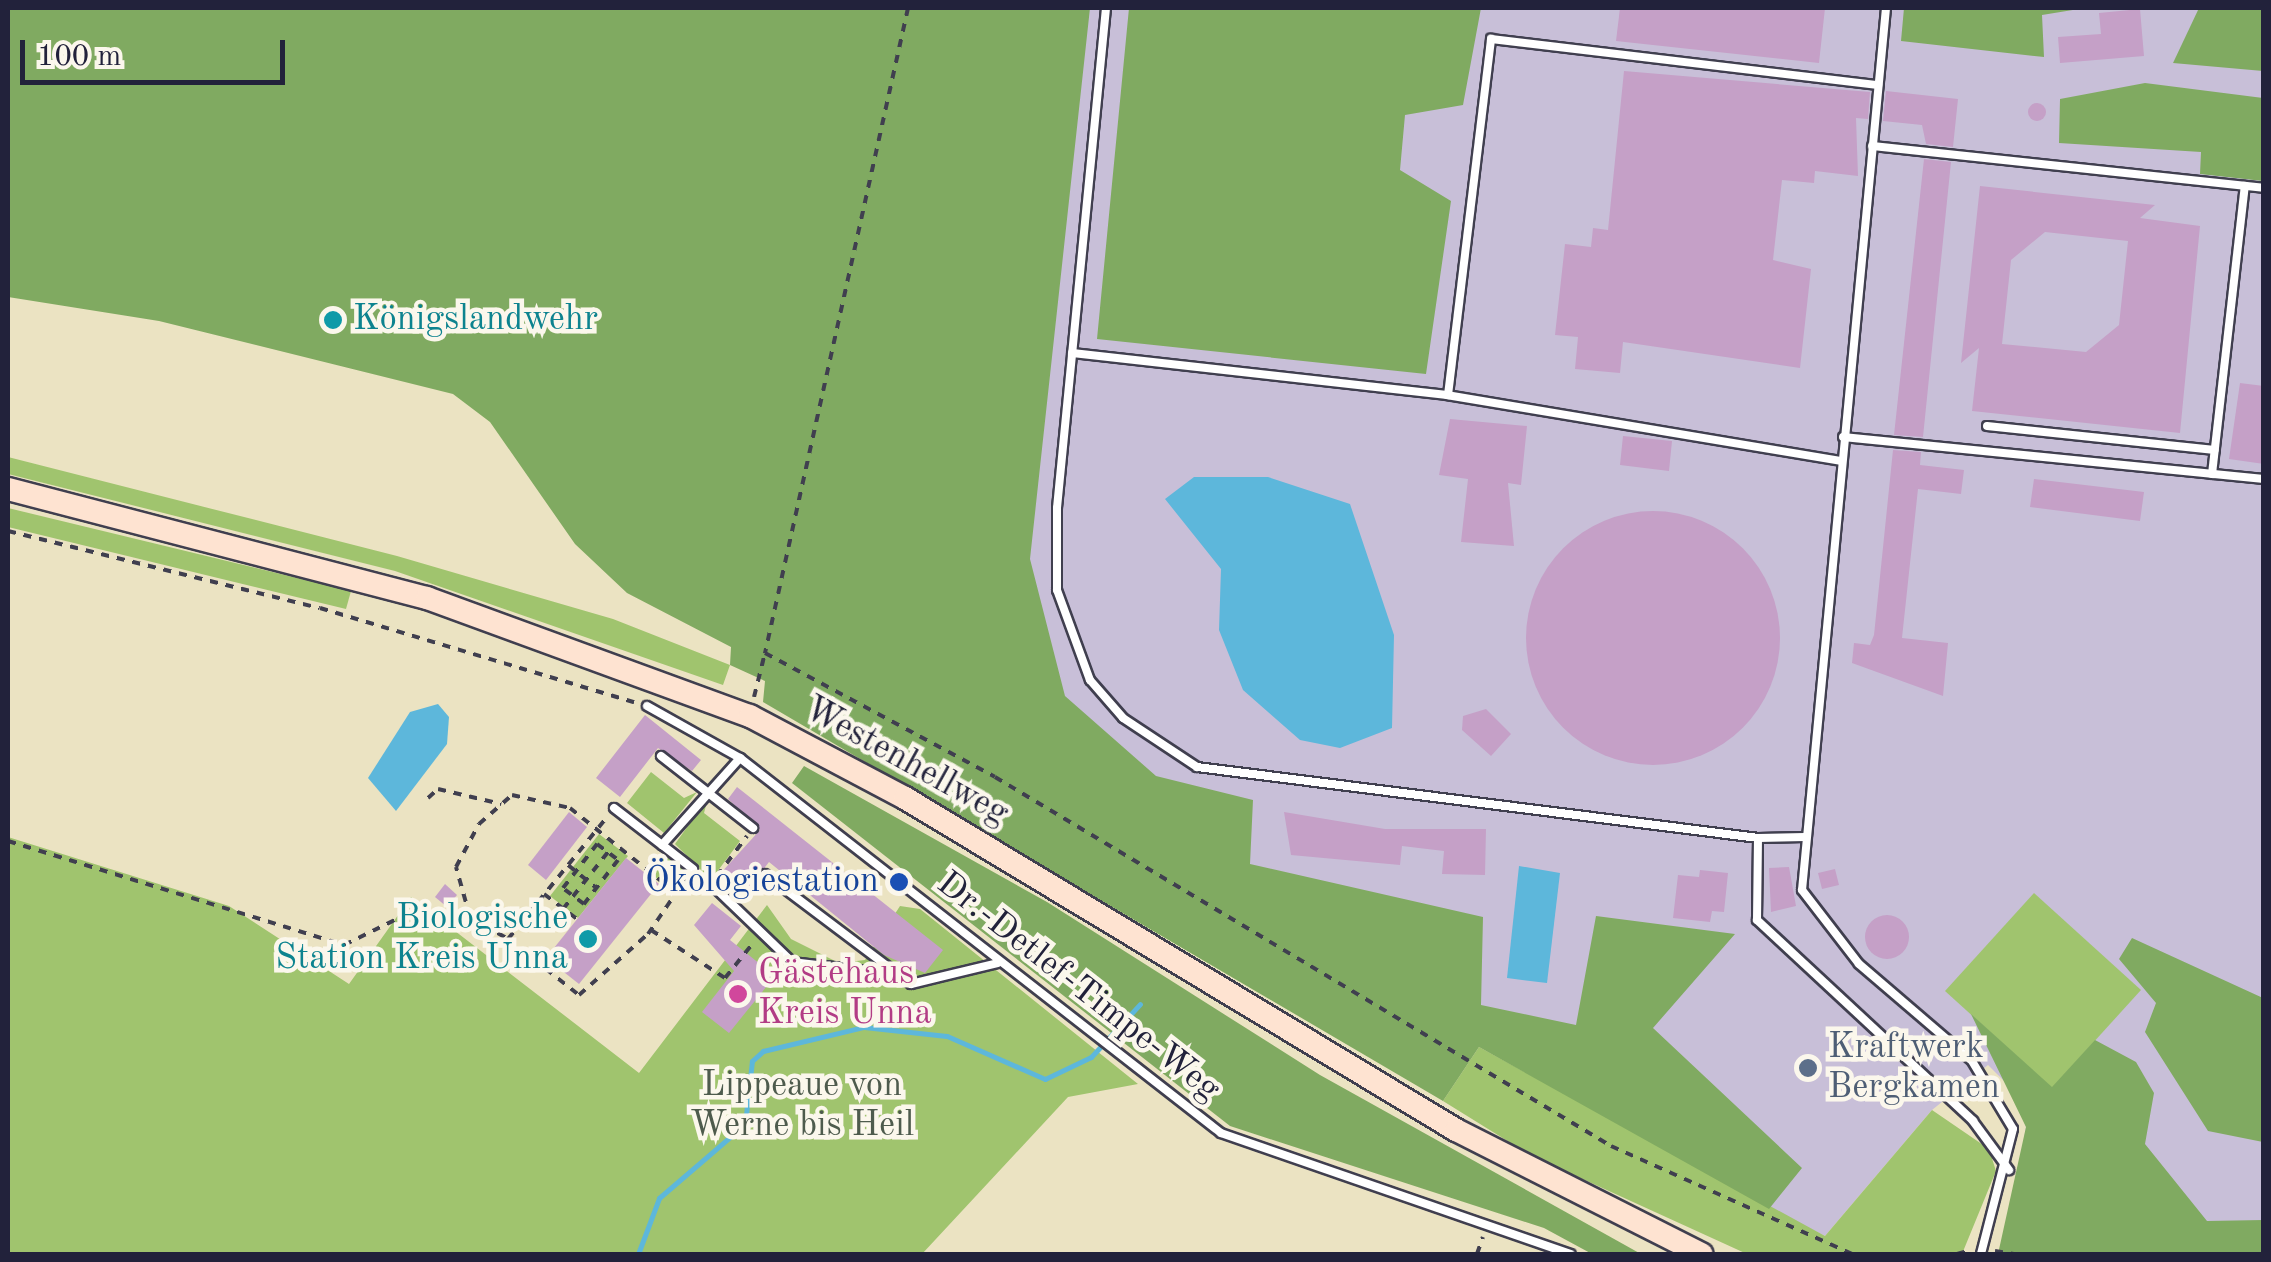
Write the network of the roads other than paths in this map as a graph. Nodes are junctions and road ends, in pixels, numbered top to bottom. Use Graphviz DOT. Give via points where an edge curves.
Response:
graph roads {
  1 [pos="1106,8"];
  2 [pos="1886,8"];
  3 [pos="1878,85"];
  4 [pos="1872,146"];
  5 [pos="2245,186"];
  6 [pos="2264,188"];
  7 [pos="1072,353"];
  8 [pos="1448,394"];
  9 [pos="1987,426"];
  10 [pos="1843,437"];
  11 [pos="2215,450"];
  12 [pos="1841,461"];
  13 [pos="2212,474"];
  14 [pos="2264,480"];
  15 [pos="8,489"];
  16 [pos="647,706"];
  17 [pos="661,756"];
  18 [pos="740,758"];
  19 [pos="706,790"];
  20 [pos="614,808"];
  21 [pos="753,828"];
  22 [pos="1758,838"];
  23 [pos="1805,838"];
  24 [pos="662,845"];
  25 [pos="693,870"];
  26 [pos="764,874"];
  27 [pos="711,884"];
  28 [pos="998,962"];
  29 [pos="897,975"];
  30 [pos="2010,1170"];
  31 [pos="1571,1254"];
  32 [pos="1702,1254"];
  33 [pos="1980,1254"];
  1 -- 7 [label="lane"];
  2 -- 3 [label="lane"];
  3 -- 4 [label="lane"];
  3 -- 8 [label="lane" via="1491,39"];
  4 -- 5 [label="lane"];
  4 -- 10 [label="lane"];
  5 -- 6 [label="lane"];
  5 -- 11 [label="lane"];
  7 -- 8 [label="lane"];
  7 -- 22 [label="lane" via="1057,590 1072,647 1123,718 1197,767"];
  8 -- 12 [label="lane"];
  9 -- 11 [label="lane"];
  10 -- 12 [label="lane"];
  10 -- 13 [label="lane"];
  11 -- 13 [label="lane"];
  12 -- 23 [label="lane"];
  13 -- 14 [label="lane"];
  15 -- 32 [label="main road, Westenhellweg" via="428,598 750,716 905,798 1392,1094"];
  16 -- 18 [label="lane, Dr.-Detlef-Timpe-Weg"];
  17 -- 19 [label="lane"];
  18 -- 19 [label="lane"];
  18 -- 28 [label="lane, Dr.-Detlef-Timpe-Weg"];
  19 -- 21 [label="lane"];
  19 -- 24 [label="lane"];
  20 -- 24 [label="lane"];
  22 -- 23 [label="lane"];
  22 -- 30 [label="lane" via="1757,920 1973,1121"];
  23 -- 30 [label="lane" via="1802,890 1822,925 1972,1062 2013,1129"];
  24 -- 25 [label="lane"];
  26 -- 29 [label="lane"];
  27 -- 29 [label="lane" via="810,969"];
  28 -- 29 [label="lane" via="937,985"];
  28 -- 31 [label="lane, Dr.-Detlef-Timpe-Weg" via="1221,1133"];
  30 -- 33 [label="lane"];
}
